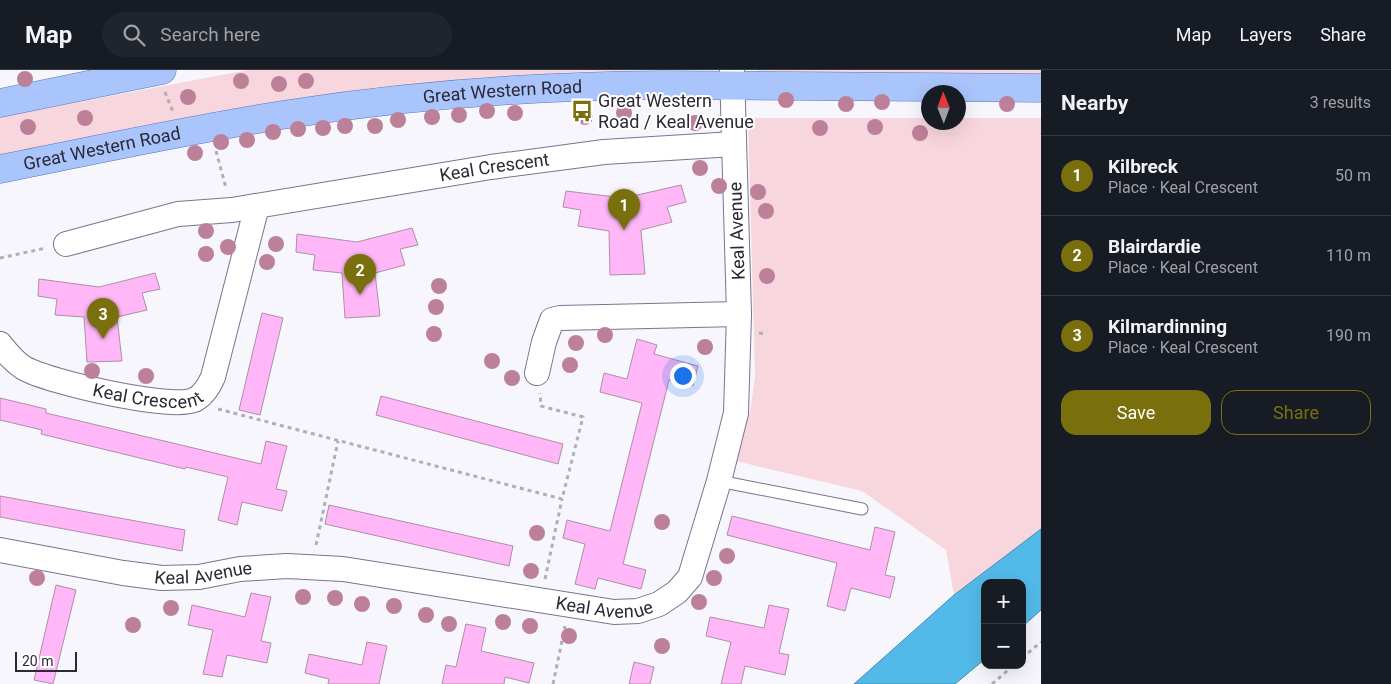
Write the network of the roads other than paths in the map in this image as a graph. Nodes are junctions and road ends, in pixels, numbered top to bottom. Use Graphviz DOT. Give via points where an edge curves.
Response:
graph roads {
  1 [pos="159,71"];
  2 [pos="732,78"];
  3 [pos="1041,88"];
  4 [pos="0,102"];
  5 [pos="734,144"];
  6 [pos="0,170"];
  7 [pos="258,206"];
  8 [pos="66,244"];
  9 [pos="739,314"];
  10 [pos="0,344"];
  11 [pos="537,373"];
  12 [pos="719,481"];
  13 [pos="862,508"];
  14 [pos="0,550"];
  1 -- 4 [label="main road"];
  2 -- 3 [label="main road, Great Western Road"];
  2 -- 5 [label="street, Keal Avenue"];
  2 -- 6 [label="main road, Great Western Road" via="492,90 363,104 210,128"];
  5 -- 7 [label="street, Keal Crescent" via="604,152 491,167"];
  5 -- 9 [label="street, Keal Avenue"];
  7 -- 8 [label="street, Keal Crescent" via="178,214"];
  7 -- 10 [label="street, Keal Crescent" via="213,377 207,389 194,400 174,402 126,397 70,385 26,369"];
  9 -- 11 [label="street" via="552,320"];
  9 -- 12 [label="street, Keal Avenue" via="736,413"];
  12 -- 13 [label="lane"];
  12 -- 14 [label="street, Keal Avenue" via="690,578 659,604 638,611 614,612 343,569 288,566 240,569 199,577 162,578"];
}
